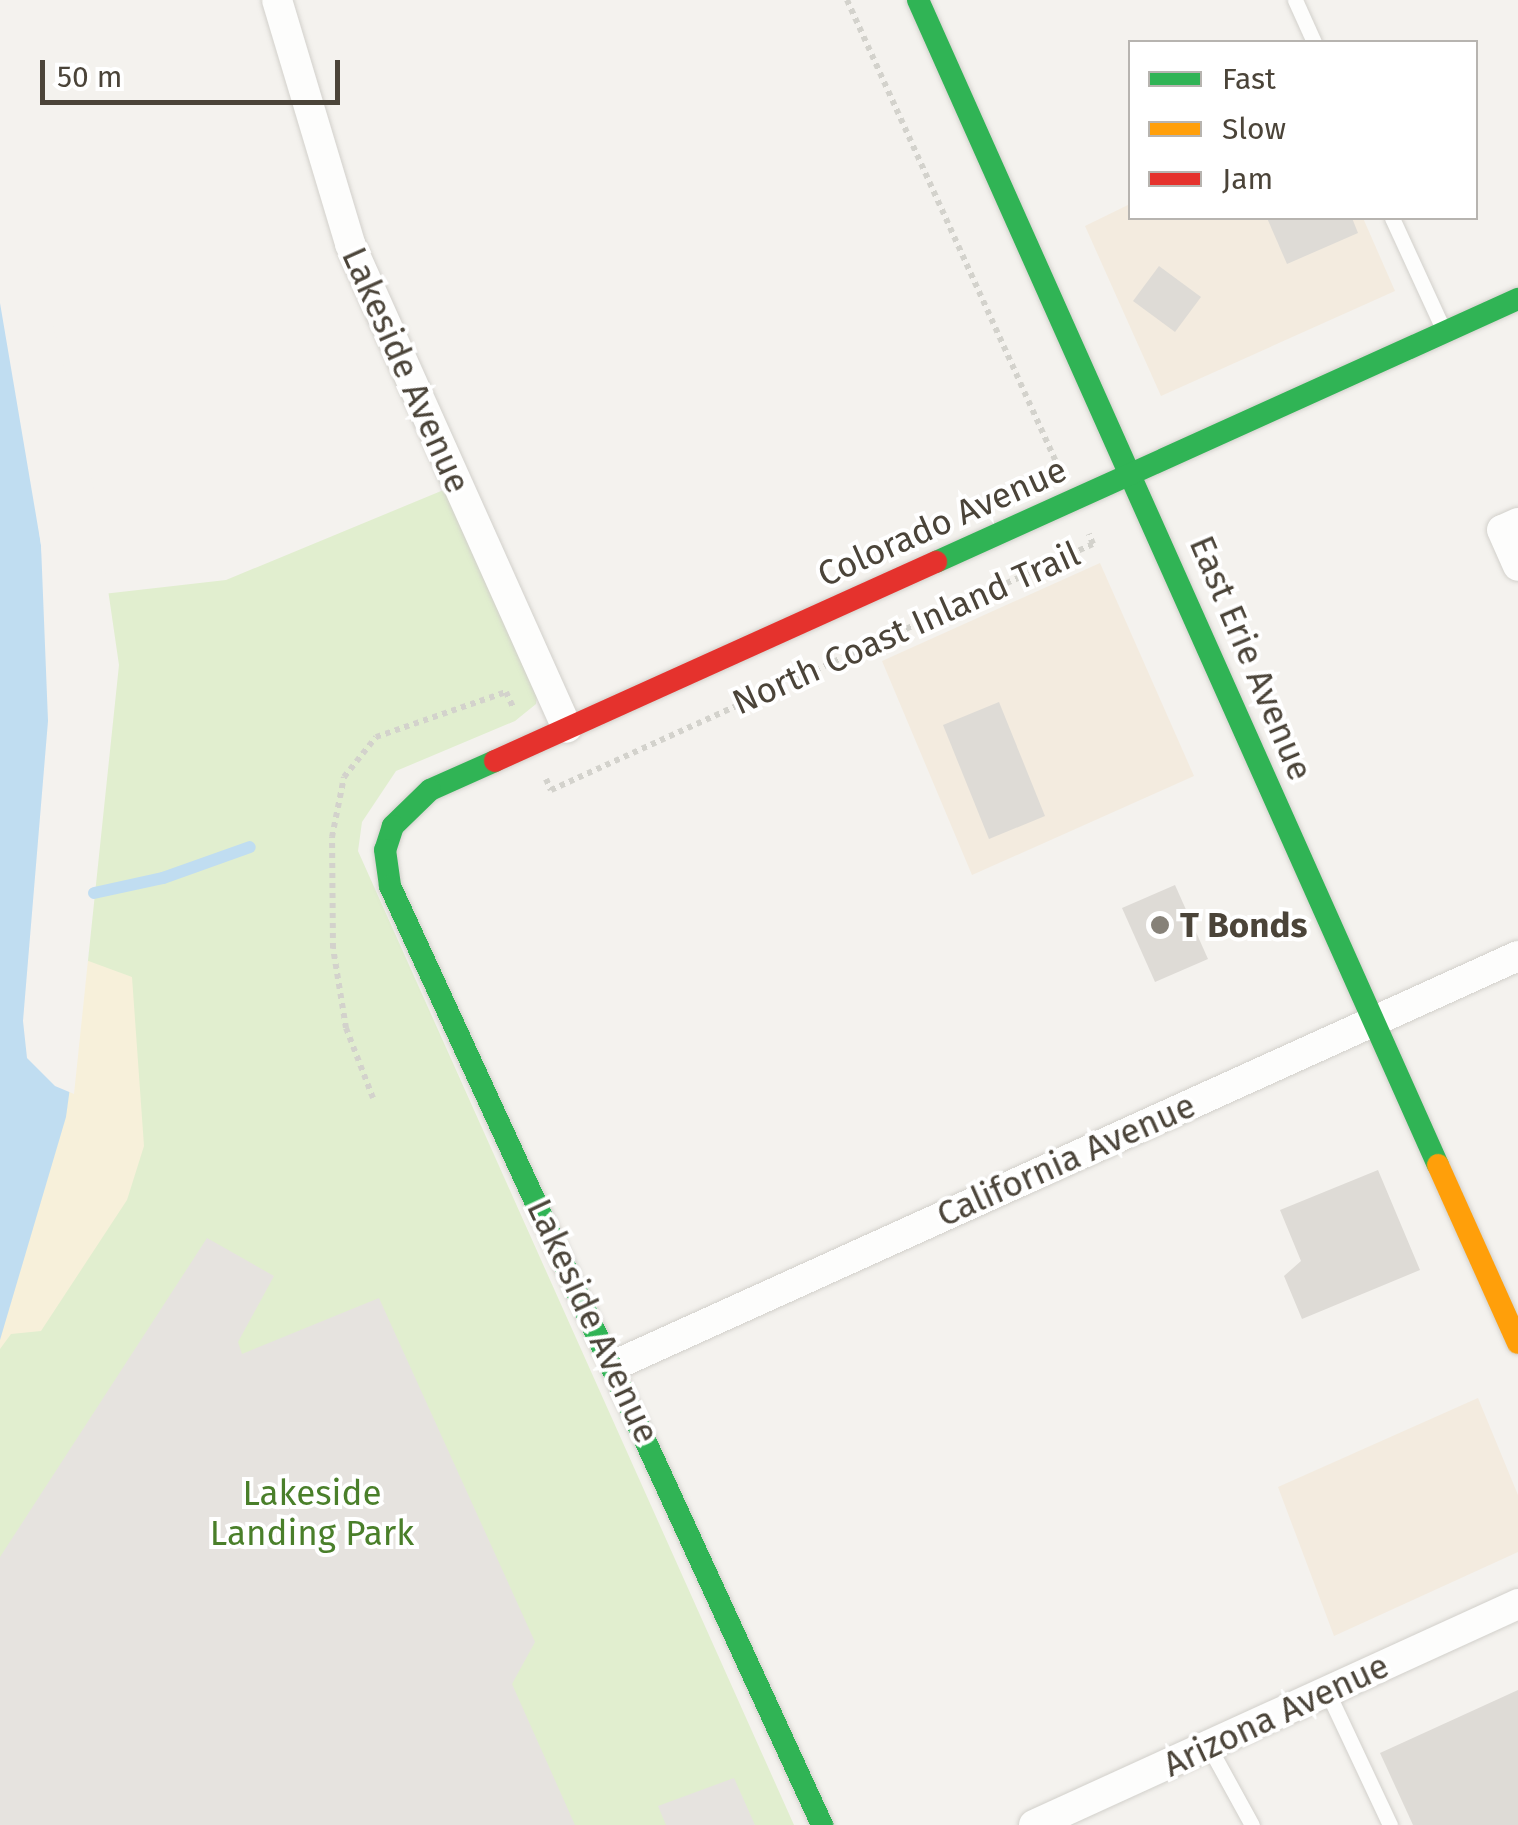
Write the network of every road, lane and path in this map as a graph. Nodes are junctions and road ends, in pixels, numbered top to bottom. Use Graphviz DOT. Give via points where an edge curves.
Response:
graph roads {
  1 [pos="278,0"];
  2 [pos="848,0"];
  3 [pos="918,0"];
  4 [pos="1295,0"];
  5 [pos="1313,40"];
  6 [pos="1393,220"];
  7 [pos="1518,300"];
  8 [pos="1444,333"];
  9 [pos="1133,476"];
  10 [pos="1074,502"];
  11 [pos="1510,526"];
  12 [pos="1518,566"];
  13 [pos="567,728"];
  14 [pos="529,745"];
  15 [pos="400,816"];
  16 [pos="1518,956"];
  17 [pos="1370,1022"];
  18 [pos="1518,1343"];
  19 [pos="615,1366"];
  20 [pos="1518,1604"];
  21 [pos="1327,1691"];
  22 [pos="1208,1746"];
  23 [pos="822,1825"];
  24 [pos="1034,1825"];
  25 [pos="1252,1825"];
  26 [pos="1390,1825"];
  1 -- 13 [label="street, Lakeside Avenue" via="350,244"];
  2 -- 10 [label="path, North Coast Inland Trail"];
  3 -- 9 [label="street, East Erie Avenue"];
  4 -- 5 [label="lane"];
  6 -- 8 [label="lane"];
  7 -- 8 [label="street, Colorado Avenue"];
  8 -- 9 [label="street, Colorado Avenue"];
  9 -- 10 [label="street, Colorado Avenue"];
  9 -- 17 [label="street, East Erie Avenue"];
  10 -- 13 [label="street, Colorado Avenue"];
  10 -- 14 [label="path, North Coast Inland Trail" via="1093,544 551,790"];
  11 -- 12 [label="street"];
  13 -- 14 [label="street, Colorado Avenue"];
  14 -- 15 [label="street, Colorado Avenue" via="430,790"];
  15 -- 19 [label="street, Lakeside Avenue" via="385,850 390,886"];
  16 -- 17 [label="street, California Avenue"];
  17 -- 18 [label="street, East Erie Avenue"];
  17 -- 19 [label="street, California Avenue"];
  19 -- 23 [label="street, Lakeside Avenue"];
  20 -- 21 [label="street, Arizona Avenue"];
  21 -- 22 [label="street, Arizona Avenue"];
  21 -- 26 [label="lane"];
  22 -- 24 [label="street, Arizona Avenue"];
  22 -- 25 [label="lane"];
}
